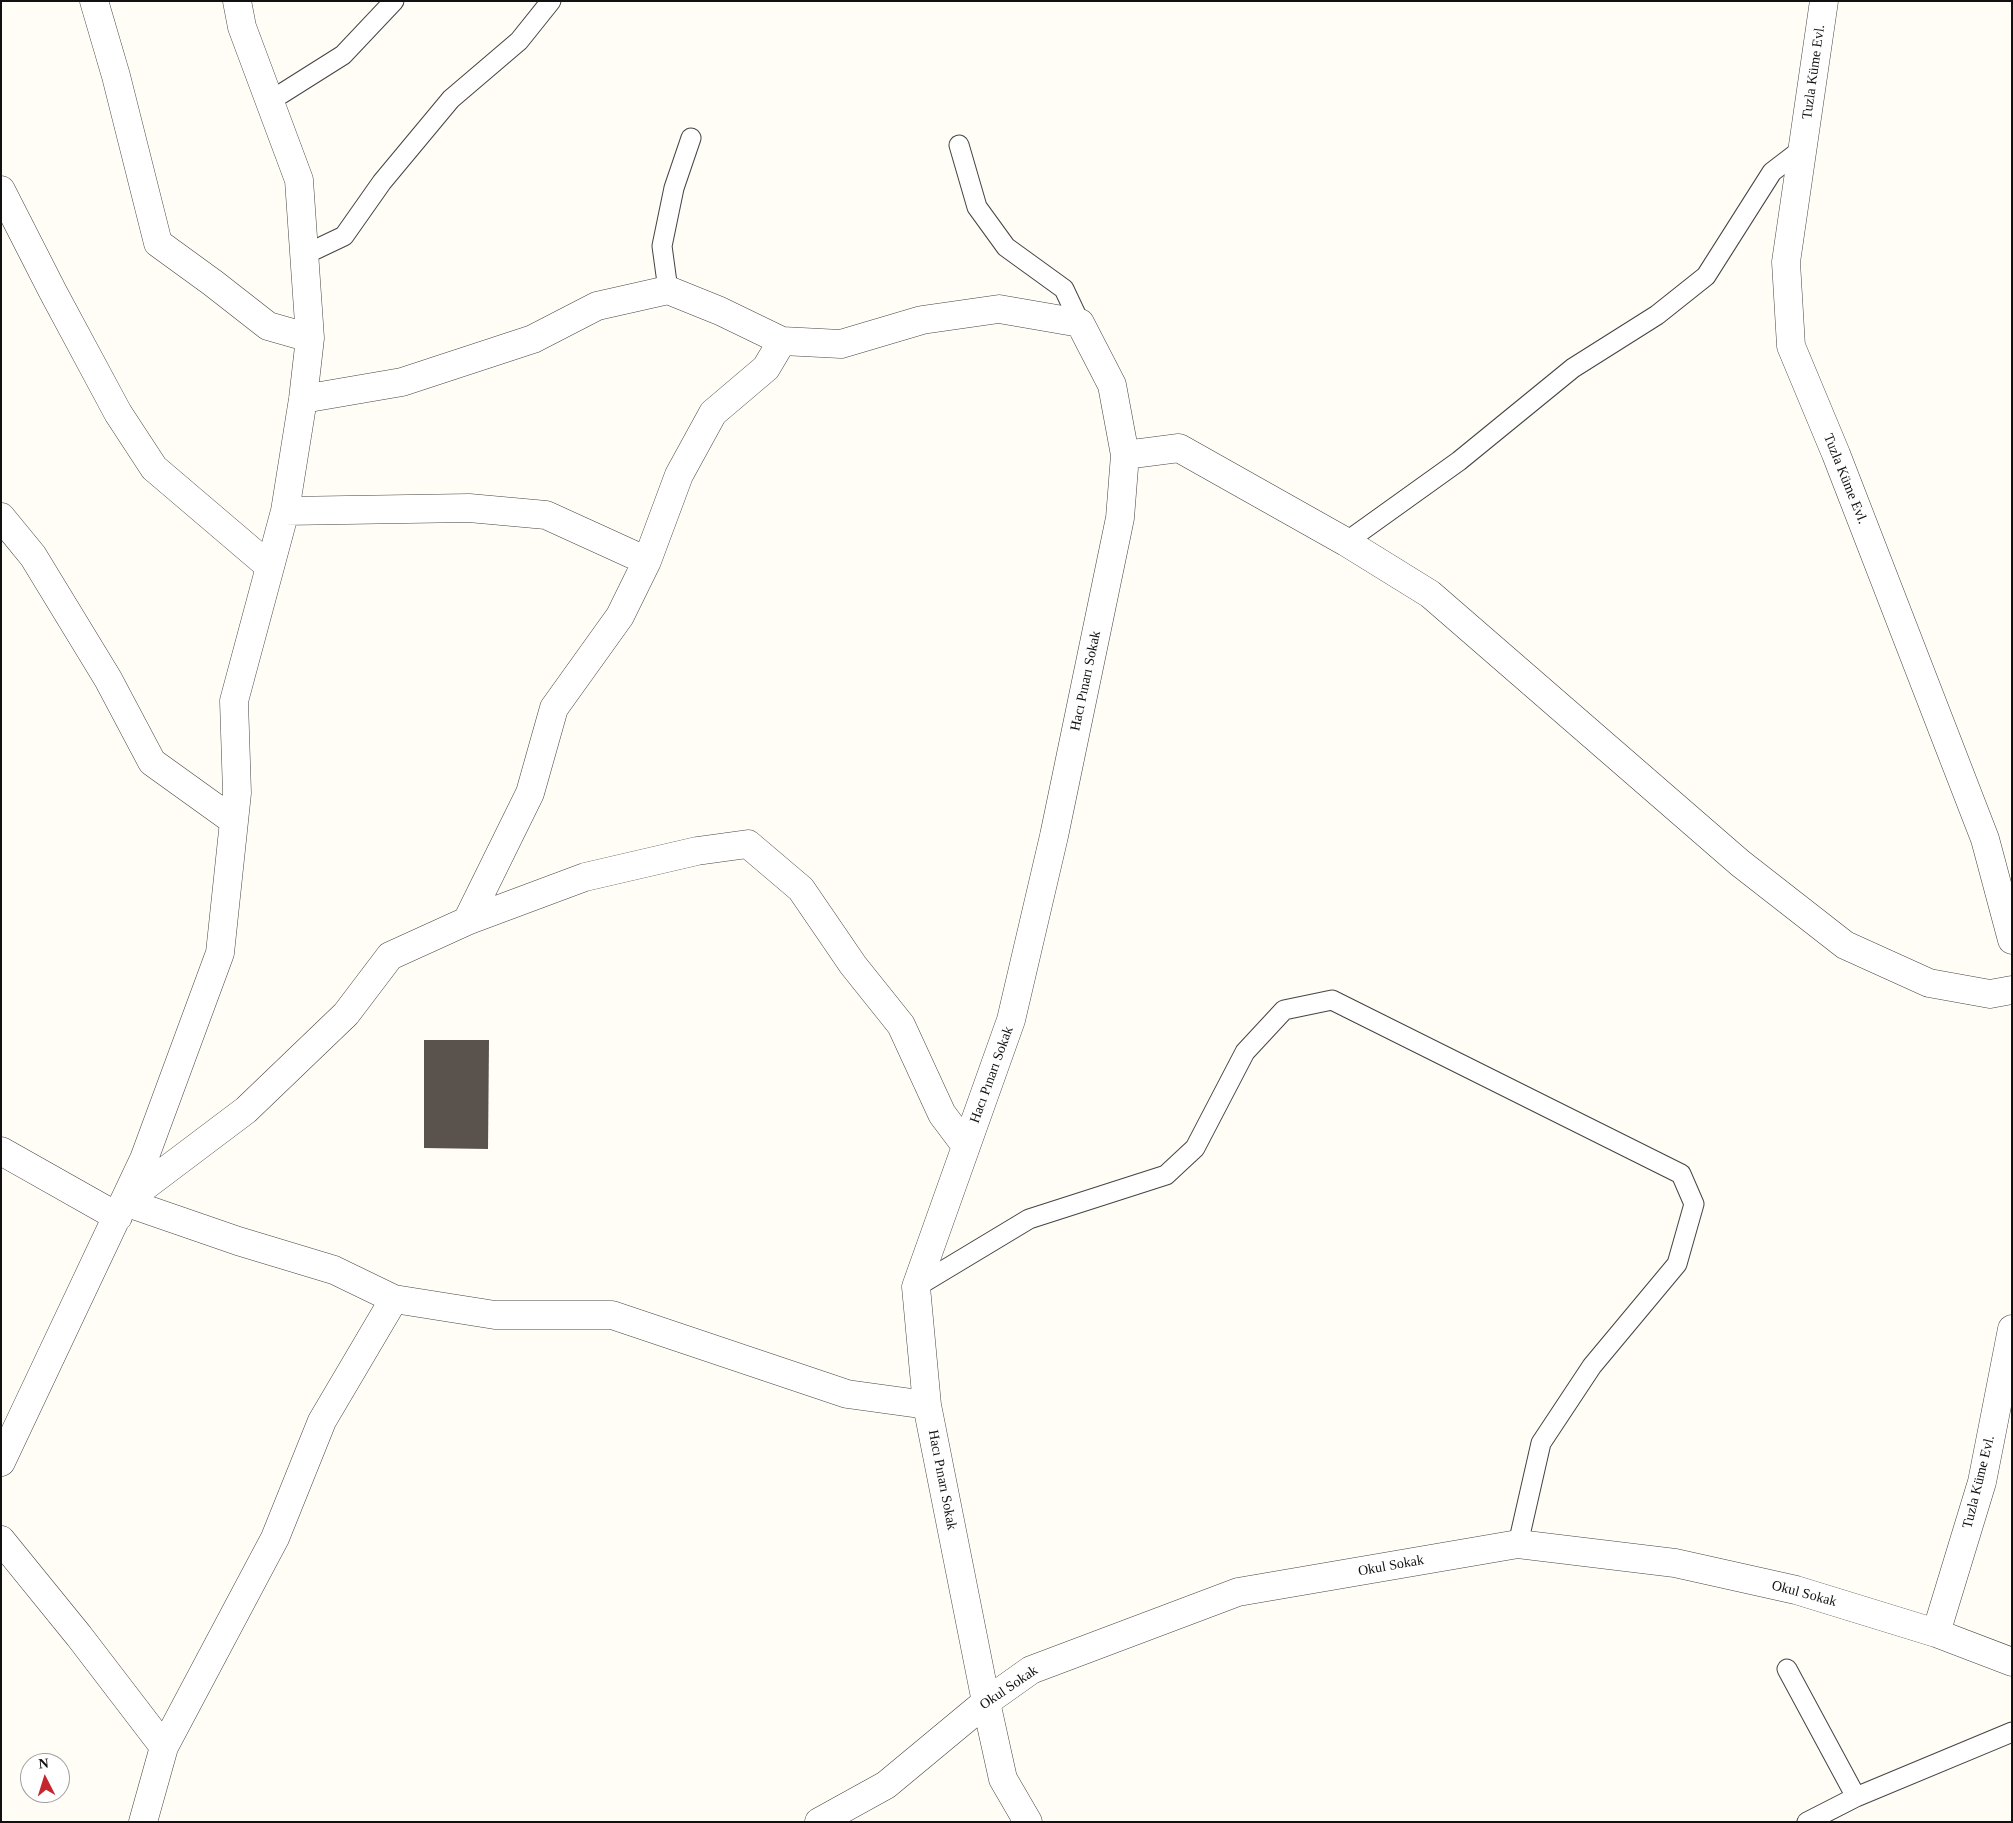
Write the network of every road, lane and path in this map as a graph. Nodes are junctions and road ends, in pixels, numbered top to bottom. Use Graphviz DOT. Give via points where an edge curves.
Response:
graph roads {
  1 [pos="94,1"];
  2 [pos="237,1"];
  3 [pos="394,1"];
  4 [pos="551,1"];
  5 [pos="1824,1"];
  6 [pos="270,101"];
  7 [pos="691,138"];
  8 [pos="959,145"];
  9 [pos="1802,149"];
  10 [pos="1,190"];
  11 [pos="304,255"];
  12 [pos="668,290"];
  13 [pos="1080,323"];
  14 [pos="310,338"];
  15 [pos="782,341"];
  16 [pos="303,399"];
  17 [pos="1125,455"];
  18 [pos="285,511"];
  19 [pos="1,517"];
  20 [pos="1346,542"];
  21 [pos="647,561"];
  22 [pos="269,566"];
  23 [pos="234,821"];
  24 [pos="467,921"];
  25 [pos="2012,940"];
  26 [pos="2012,990"];
  27 [pos="966,1146"];
  28 [pos="1,1151"];
  29 [pos="122,1209"];
  30 [pos="916,1287"];
  31 [pos="394,1299"];
  32 [pos="2012,1329"];
  33 [pos="927,1405"];
  34 [pos="1,1462"];
  35 [pos="1,1540"];
  36 [pos="1518,1544"];
  37 [pos="1936,1633"];
  38 [pos="2012,1662"];
  39 [pos="1787,1669"];
  40 [pos="986,1702"];
  41 [pos="2012,1732"];
  42 [pos="164,1747"];
  43 [pos="1856,1797"];
  44 [pos="143,1822"];
  45 [pos="819,1822"];
  46 [pos="1028,1822"];
  47 [pos="1807,1822"];
  1 -- 14 [label="street" via="158,243 268,326"];
  2 -- 6 [label="street" via="242,28"];
  3 -- 6 [label="lane" via="343,55"];
  4 -- 11 [label="lane" via="520,41 451,99 382,182 344,236"];
  5 -- 9 [label="street, Tuzla Küme Evl."];
  6 -- 11 [label="street" via="299,180"];
  7 -- 12 [label="lane" via="674,188 662,246"];
  8 -- 13 [label="lane" via="977,207 1006,247 1064,289"];
  9 -- 20 [label="lane" via="1772,172 1706,276 1658,315 1573,368 1459,461"];
  9 -- 25 [label="street, Tuzla Küme Evl." via="1786,262 1791,346 1986,839"];
  10 -- 22 [label="street" via="118,413 154,468"];
  11 -- 14 [label="street"];
  12 -- 15 [label="street"];
  12 -- 16 [label="street" via="597,306 533,338 402,382"];
  13 -- 15 [label="street" via="999,309 922,320 841,344"];
  13 -- 17 [label="street, Hacı Pınarı Sokak" via="1112,385"];
  14 -- 16 [label="street"];
  15 -- 21 [label="street" via="766,368 714,412 679,475"];
  16 -- 18 [label="street"];
  17 -- 20 [label="street" via="1179,448"];
  17 -- 27 [label="street, Hacı Pınarı Sokak" via="1120,518 1054,836 1011,1020"];
  18 -- 21 [label="street" via="469,508 546,515"];
  18 -- 22 [label="street"];
  19 -- 23 [label="street" via="33,556 108,679 152,762"];
  20 -- 26 [label="street" via="1430,594 1740,863 1845,945 1929,982 1990,994"];
  21 -- 24 [label="street" via="620,616 554,708 530,793"];
  22 -- 23 [label="street" via="234,701 237,793"];
  23 -- 29 [label="street" via="220,953 144,1159"];
  24 -- 27 [label="street" via="585,877 696,851 748,844 801,889 853,965 900,1024 942,1114"];
  24 -- 29 [label="street" via="390,956 346,1014 246,1110"];
  27 -- 30 [label="street, Hacı Pınarı Sokak"];
  28 -- 29 [label="street"];
  29 -- 31 [label="street" via="334,1270"];
  29 -- 34 [label="street"];
  30 -- 33 [label="street, Hacı Pınarı Sokak"];
  30 -- 36 [label="lane" via="1029,1219 1166,1175 1195,1148 1245,1052 1284,1010 1332,1000 1681,1174 1694,1204 1677,1264 1592,1366 1541,1443"];
  31 -- 33 [label="street" via="495,1315 612,1315 847,1394"];
  31 -- 42 [label="street" via="322,1421 275,1538"];
  32 -- 37 [label="street, Tuzla Küme Evl." via="1982,1482"];
  33 -- 40 [label="street, Hacı Pınarı Sokak"];
  35 -- 42 [label="street"];
  36 -- 37 [label="street, Okul Sokak" via="1684,1566 1796,1590"];
  36 -- 40 [label="street, Okul Sokak" via="1238,1592 1030,1670"];
  37 -- 38 [label="street, Okul Sokak"];
  39 -- 43 [label="lane"];
  40 -- 45 [label="street, Okul Sokak" via="886,1785"];
  40 -- 46 [label="street, Hacı Pınarı Sokak" via="1003,1779"];
  41 -- 43 [label="lane"];
  42 -- 44 [label="street"];
  43 -- 47 [label="lane"];
}
